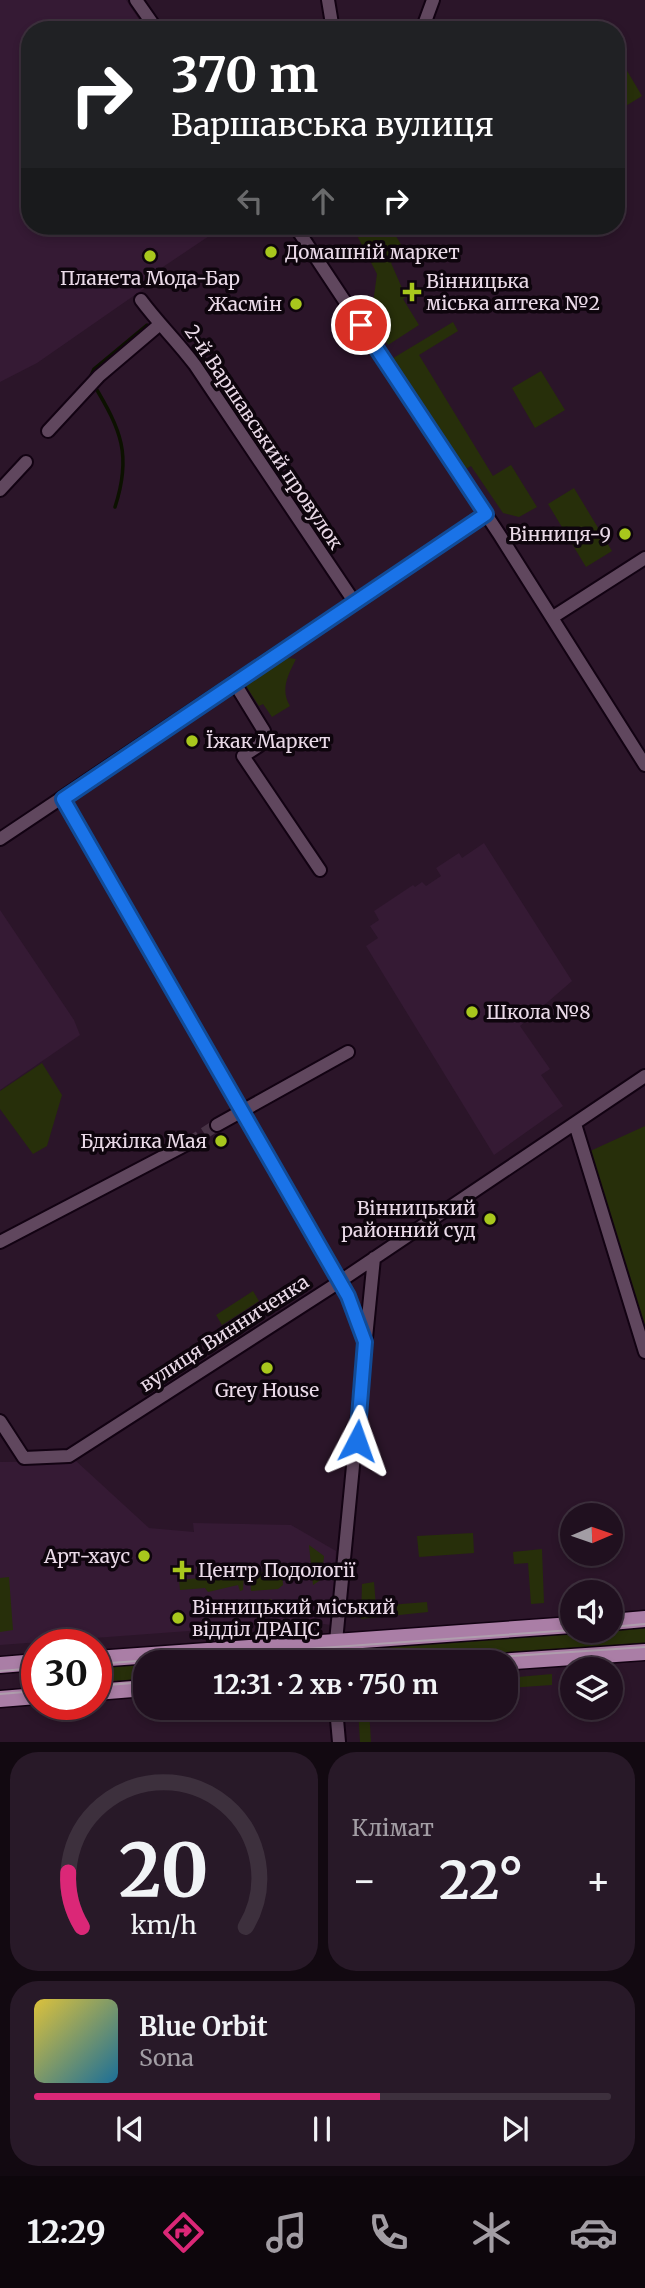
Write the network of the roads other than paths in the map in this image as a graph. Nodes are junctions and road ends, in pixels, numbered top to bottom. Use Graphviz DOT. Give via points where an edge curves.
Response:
graph roads {
  1 [pos="136,0"];
  2 [pos="328,0"];
  3 [pos="433,0"];
  4 [pos="151,21"];
  5 [pos="332,21"];
  6 [pos="425,21"];
  7 [pos="301,235"];
  8 [pos="141,299"];
  9 [pos="159,325"];
  10 [pos="48,431"];
  11 [pos="26,462"];
  12 [pos="0,490"];
  13 [pos="486,514"];
  14 [pos="645,558"];
  15 [pos="353,600"];
  16 [pos="553,617"];
  17 [pos="234,682"];
  18 [pos="645,765"];
  19 [pos="63,799"];
  20 [pos="0,839"];
  21 [pos="320,870"];
  22 [pos="348,1052"];
  23 [pos="645,1076"];
  24 [pos="242,1110"];
  25 [pos="217,1125"];
  26 [pos="575,1125"];
  27 [pos="189,1143"];
  28 [pos="0,1242"];
  29 [pos="374,1258"];
  30 [pos="340,1281"];
  31 [pos="365,1342"];
  32 [pos="645,1352"];
  33 [pos="1,1423"];
  34 [pos="645,1619"];
  35 [pos="623,1621"];
  36 [pos="560,1626"];
  37 [pos="337,1642"];
  38 [pos="336,1650"];
  39 [pos="645,1652"];
  40 [pos="112,1658"];
  41 [pos="518,1661"];
  42 [pos="21,1663"];
  43 [pos="0,1665"];
  44 [pos="133,1689"];
  45 [pos="112,1691"];
  46 [pos="21,1697"];
  47 [pos="0,1699"];
  48 [pos="336,1720"];
  49 [pos="339,1742"];
  1 -- 4 [label="street"];
  2 -- 5 [label="street"];
  3 -- 6 [label="street"];
  7 -- 13 [label="street"];
  8 -- 9 [label="street, 2-й Варшавський провулок"];
  9 -- 10 [label="street" via="99,376"];
  9 -- 15 [label="street, 2-й Варшавський провулок" via="171,333 195,365"];
  11 -- 12 [label="street"];
  13 -- 15 [label="street"];
  13 -- 16 [label="street"];
  14 -- 16 [label="street"];
  15 -- 17 [label="street"];
  16 -- 18 [label="street"];
  17 -- 19 [label="street"];
  17 -- 21 [label="street" via="264,731 260,745 243,756"];
  19 -- 20 [label="street"];
  19 -- 24 [label="street"];
  22 -- 24 [label="street"];
  23 -- 26 [label="street, вулиця Винниченка"];
  24 -- 25 [label="street"];
  24 -- 30 [label="street"];
  26 -- 29 [label="street, вулиця Винниченка"];
  26 -- 32 [label="street"];
  27 -- 28 [label="street"];
  29 -- 30 [label="street, вулиця Винниченка"];
  29 -- 31 [label="street"];
  30 -- 31 [label="street"];
  30 -- 33 [label="street, вулиця Винниченка" via="69,1456 24,1458"];
  31 -- 37 [label="street"];
  34 -- 35 [label="main road"];
  36 -- 37 [label="main road"];
  37 -- 38 [label="street"];
  37 -- 40 [label="main road"];
  39 -- 41 [label="main road"];
  42 -- 43 [label="main road"];
  44 -- 45 [label="main road"];
  46 -- 47 [label="main road"];
  48 -- 49 [label="street"];
}
